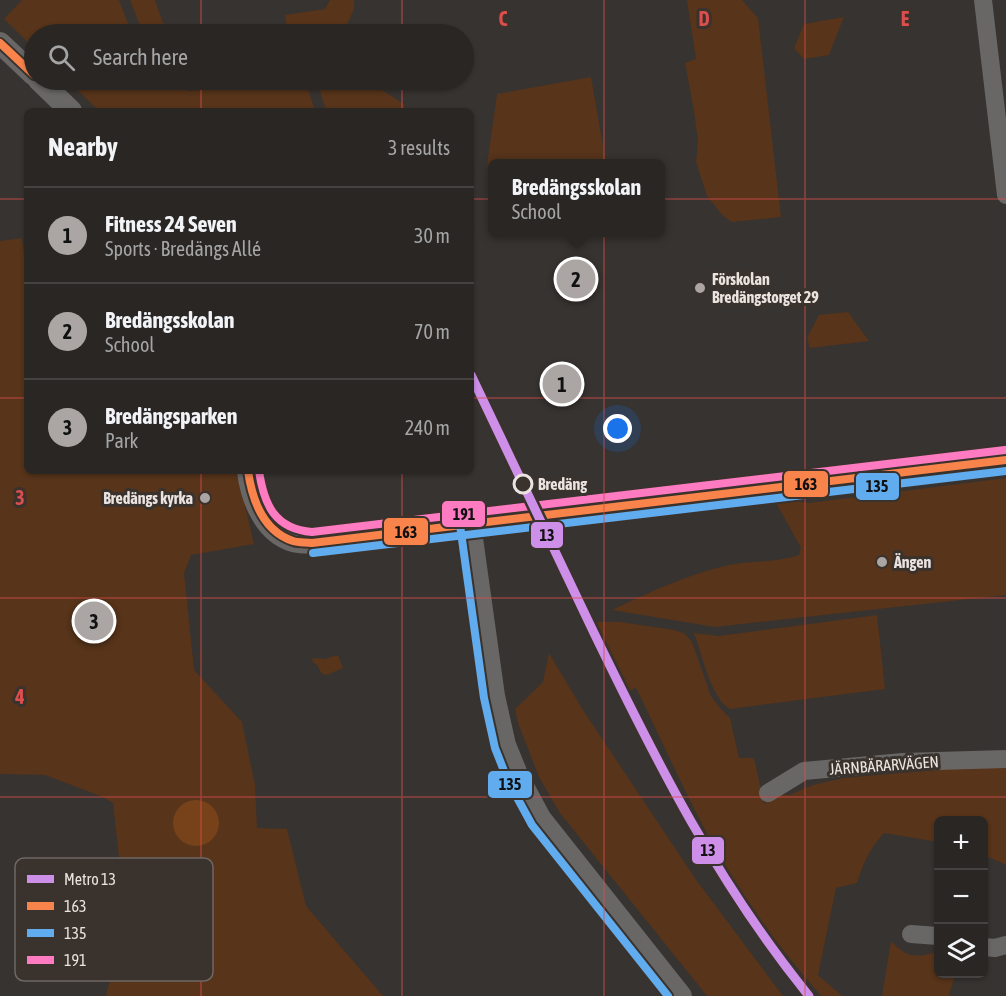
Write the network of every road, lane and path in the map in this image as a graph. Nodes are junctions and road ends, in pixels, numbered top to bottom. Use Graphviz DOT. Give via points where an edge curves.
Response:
graph roads {
  1 [pos="983,0"];
  2 [pos="0,43"];
  3 [pos="24,66"];
  4 [pos="49,90"];
  5 [pos="68,108"];
  6 [pos="1006,188"];
  7 [pos="1006,195"];
  8 [pos="1006,460"];
  9 [pos="248,474"];
  10 [pos="470,525"];
  11 [pos="1006,759"];
  12 [pos="768,793"];
  13 [pos="911,934"];
  14 [pos="934,936"];
  15 [pos="1006,945"];
  16 [pos="988,947"];
  17 [pos="681,996"];
  1 -- 6 [label="street"];
  2 -- 3 [label="street"];
  4 -- 5 [label="street"];
  6 -- 7 [label="street"];
  8 -- 10 [label="street"];
  9 -- 10 [label="street" via="250,491 270,527 294,542"];
  10 -- 17 [label="street" via="494,696 505,745 518,777 540,818"];
  11 -- 12 [label="street, JÄRNBÄRARVÄGEN" via="903,762 804,771"];
  13 -- 14 [label="street"];
  15 -- 16 [label="street"];
}
